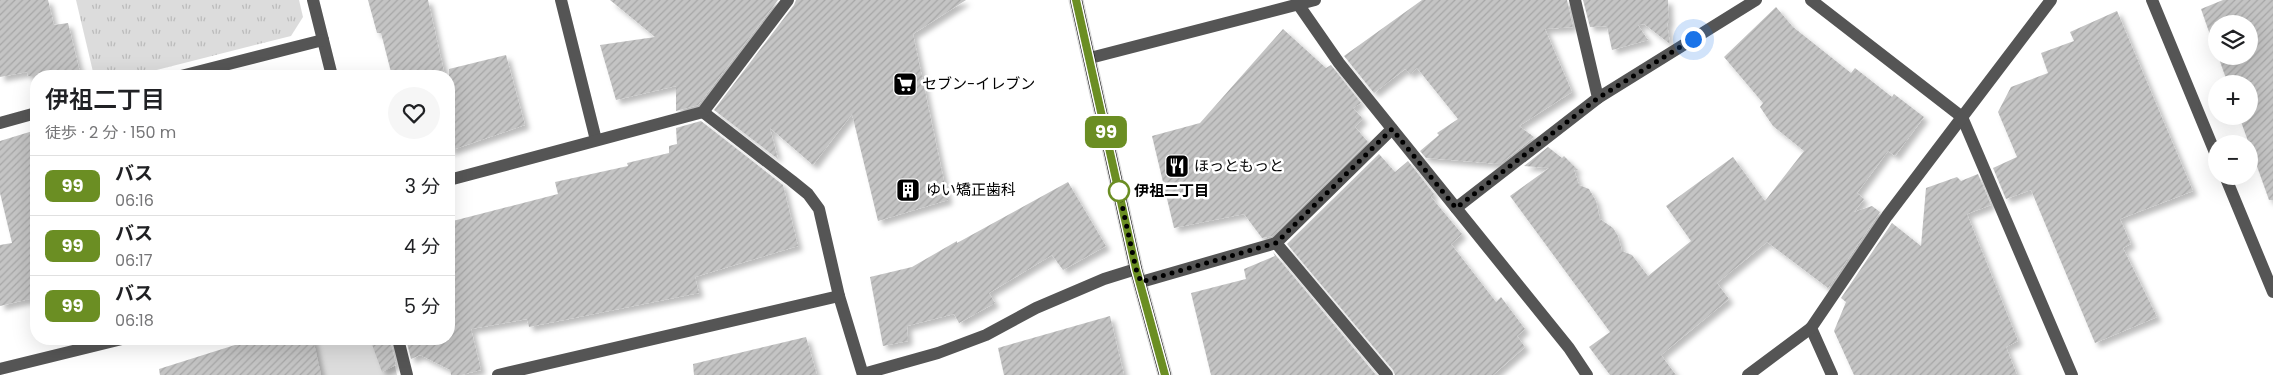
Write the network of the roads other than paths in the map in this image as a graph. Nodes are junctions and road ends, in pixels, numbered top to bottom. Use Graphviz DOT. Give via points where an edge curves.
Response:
graph roads {
  1 [pos="313,0"];
  2 [pos="561,0"];
  3 [pos="788,0"];
  4 [pos="1076,0"];
  5 [pos="1315,0"];
  6 [pos="1575,0"];
  7 [pos="1756,0"];
  8 [pos="1811,0"];
  9 [pos="2051,0"];
  10 [pos="2152,0"];
  11 [pos="1298,4"];
  12 [pos="323,40"];
  13 [pos="1090,58"];
  14 [pos="205,70"];
  15 [pos="330,70"];
  16 [pos="1598,98"];
  17 [pos="703,112"];
  18 [pos="30,116"];
  19 [pos="1962,117"];
  20 [pos="0,123"];
  21 [pos="1392,129"];
  22 [pos="2208,136"];
  23 [pos="596,140"];
  24 [pos="455,178"];
  25 [pos="2229,185"];
  26 [pos="1456,208"];
  27 [pos="1276,243"];
  28 [pos="1136,269"];
  29 [pos="1141,282"];
  30 [pos="2273,292"];
  31 [pos="839,296"];
  32 [pos="1811,328"];
  33 [pos="98,345"];
  34 [pos="400,345"];
  35 [pos="0,369"];
  36 [pos="863,374"];
  37 [pos="407,375"];
  38 [pos="498,375"];
  39 [pos="1165,375"];
  40 [pos="1386,375"];
  41 [pos="1587,375"];
  42 [pos="1748,375"];
  43 [pos="1832,375"];
  44 [pos="2072,375"];
  1 -- 12 [label="street"];
  2 -- 23 [label="street"];
  3 -- 17 [label="street"];
  4 -- 13 [label="main road"];
  5 -- 11 [label="street"];
  6 -- 16 [label="street"];
  7 -- 16 [label="street"];
  8 -- 19 [label="street"];
  9 -- 19 [label="street"];
  10 -- 22 [label="street"];
  11 -- 13 [label="street"];
  11 -- 21 [label="street" via="1339,63"];
  12 -- 14 [label="street"];
  12 -- 15 [label="street"];
  13 -- 28 [label="main road"];
  16 -- 26 [label="street"];
  17 -- 23 [label="street"];
  17 -- 31 [label="street" via="808,194 819,209"];
  18 -- 20 [label="street"];
  19 -- 32 [label="street" via="1886,216"];
  19 -- 44 [label="street"];
  21 -- 26 [label="street"];
  21 -- 27 [label="street"];
  23 -- 24 [label="street"];
  25 -- 30 [label="street"];
  26 -- 41 [label="street" via="1570,348"];
  27 -- 29 [label="street"];
  27 -- 40 [label="street"];
  28 -- 29 [label="main road"];
  28 -- 36 [label="street" via="1045,304 938,354"];
  29 -- 39 [label="main road"];
  31 -- 36 [label="street"];
  31 -- 38 [label="street"];
  32 -- 42 [label="street"];
  32 -- 43 [label="street"];
  33 -- 35 [label="street"];
  34 -- 37 [label="street"];
}
